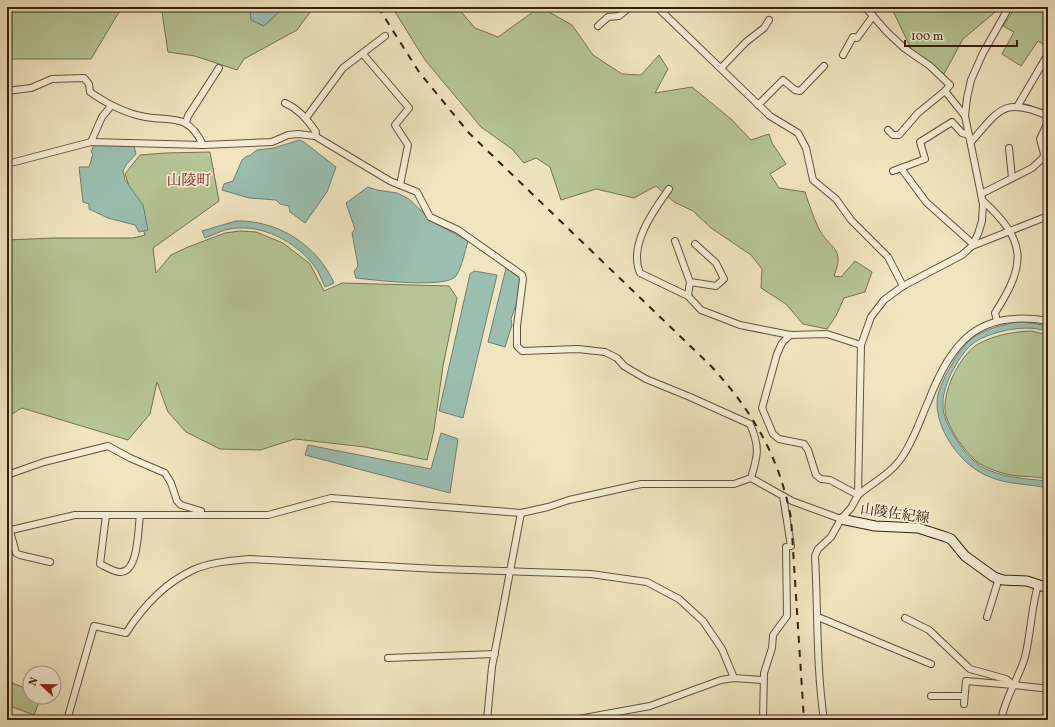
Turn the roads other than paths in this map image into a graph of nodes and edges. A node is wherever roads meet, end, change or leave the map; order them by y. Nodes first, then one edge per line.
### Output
1 (630, 7) edge
2 (657, 7) edge
3 (865, 7) edge
4 (1009, 7) edge
5 (873, 16) junction
6 (769, 20) dead end
7 (598, 26) dead end
8 (385, 36) dead end
9 (363, 54) junction
10 (1048, 54) edge
11 (843, 55) dead end
12 (824, 66) dead end
13 (219, 68) dead end
14 (721, 68) junction
15 (7, 91) edge
16 (945, 91) junction
17 (285, 103) dead end
18 (758, 105) junction
19 (111, 106) junction
20 (1017, 107) junction
21 (965, 116) junction
22 (1048, 116) edge
23 (306, 118) junction
24 (186, 122) junction
25 (1048, 122) edge
26 (888, 130) dead end
27 (315, 136) junction
28 (970, 138) junction
29 (91, 142) junction
30 (203, 145) junction
31 (1009, 148) dead end
32 (7, 164) edge
33 (902, 168) junction
34 (893, 171) dead end
35 (1012, 178) junction
36 (400, 185) junction
37 (668, 189) dead end
38 (982, 197) junction
39 (1048, 216) edge
40 (1009, 232) junction
41 (675, 241) dead end
42 (695, 244) dead end
43 (973, 245) junction
44 (690, 282) junction
45 (903, 286) junction
46 (688, 296) junction
47 (997, 321) junction
48 (1048, 321) edge
49 (790, 335) junction
50 (861, 345) junction
51 (7, 475) edge
52 (751, 478) junction
53 (858, 495) junction
54 (783, 496) junction
55 (520, 513) junction
56 (106, 515) junction
57 (140, 515) junction
58 (200, 515) junction
59 (841, 519) junction
60 (8, 531) edge
61 (50, 562) dead end
62 (510, 571) junction
63 (999, 578) junction
64 (1038, 585) junction
65 (1048, 588) edge
66 (987, 616) dead end
67 (818, 617) junction
68 (905, 618) dead end
69 (495, 654) junction
70 (388, 658) dead end
71 (931, 664) dead end
72 (734, 678) junction
73 (762, 680) junction
74 (1013, 684) junction
75 (1041, 688) dead end
76 (931, 696) dead end
77 (964, 696) junction
78 (964, 704) dead end
79 (1002, 717) edge
80 (67, 720) edge
81 (487, 720) edge
82 (573, 720) edge
83 (763, 720) edge
84 (824, 720) edge

1 - 7 street
2 - 14 street
3 - 5 street
4 - 21 street
5 - 11 street
5 - 16 street
6 - 14 street
8 - 9 street
9 - 23 street
9 - 36 street
10 - 20 street
12 - 18 street
13 - 24 street
14 - 18 street
15 - 19 street
16 - 21 street
16 - 26 street
17 - 23 street
18 - 45 street
19 - 24 street
19 - 29 street
20 - 22 street
20 - 28 street
21 - 28 street
23 - 27 street
24 - 30 street
25 - 35 street
27 - 30 street
27 - 36 street
28 - 33 street
28 - 38 street
29 - 30 street
29 - 32 street
31 - 35 street
33 - 34 street
33 - 43 street
35 - 38 street
36 - 52 street
37 - 46 street
38 - 40 street
38 - 43 street
39 - 40 street
40 - 43 street
40 - 47 street
41 - 44 street
42 - 44 street
43 - 45 street
44 - 46 street
45 - 50 street
46 - 49 street
47 - 48 street
47 - 53 street
49 - 50 street
49 - 53 street
50 - 53 street
51 - 58 street
52 - 54 street
52 - 55 street
53 - 59 street
54 - 59 street
54 - 73 street
55 - 58 street
55 - 62 street
56 - 57 street
56 - 57 street
56 - 60 street
57 - 58 street
59 - 63 main road, 山陵佐紀線
59 - 67 street
60 - 61 street
62 - 69 street
62 - 72 street
62 - 80 street
63 - 64 main road, 山陵佐紀線
63 - 66 street
64 - 65 main road, 山陵佐紀線
64 - 74 street
67 - 71 street
67 - 84 street
68 - 74 street
69 - 70 street
69 - 81 street
72 - 73 street
72 - 82 street
73 - 83 street
74 - 75 street
74 - 77 street
74 - 79 street
76 - 77 street
77 - 78 street

